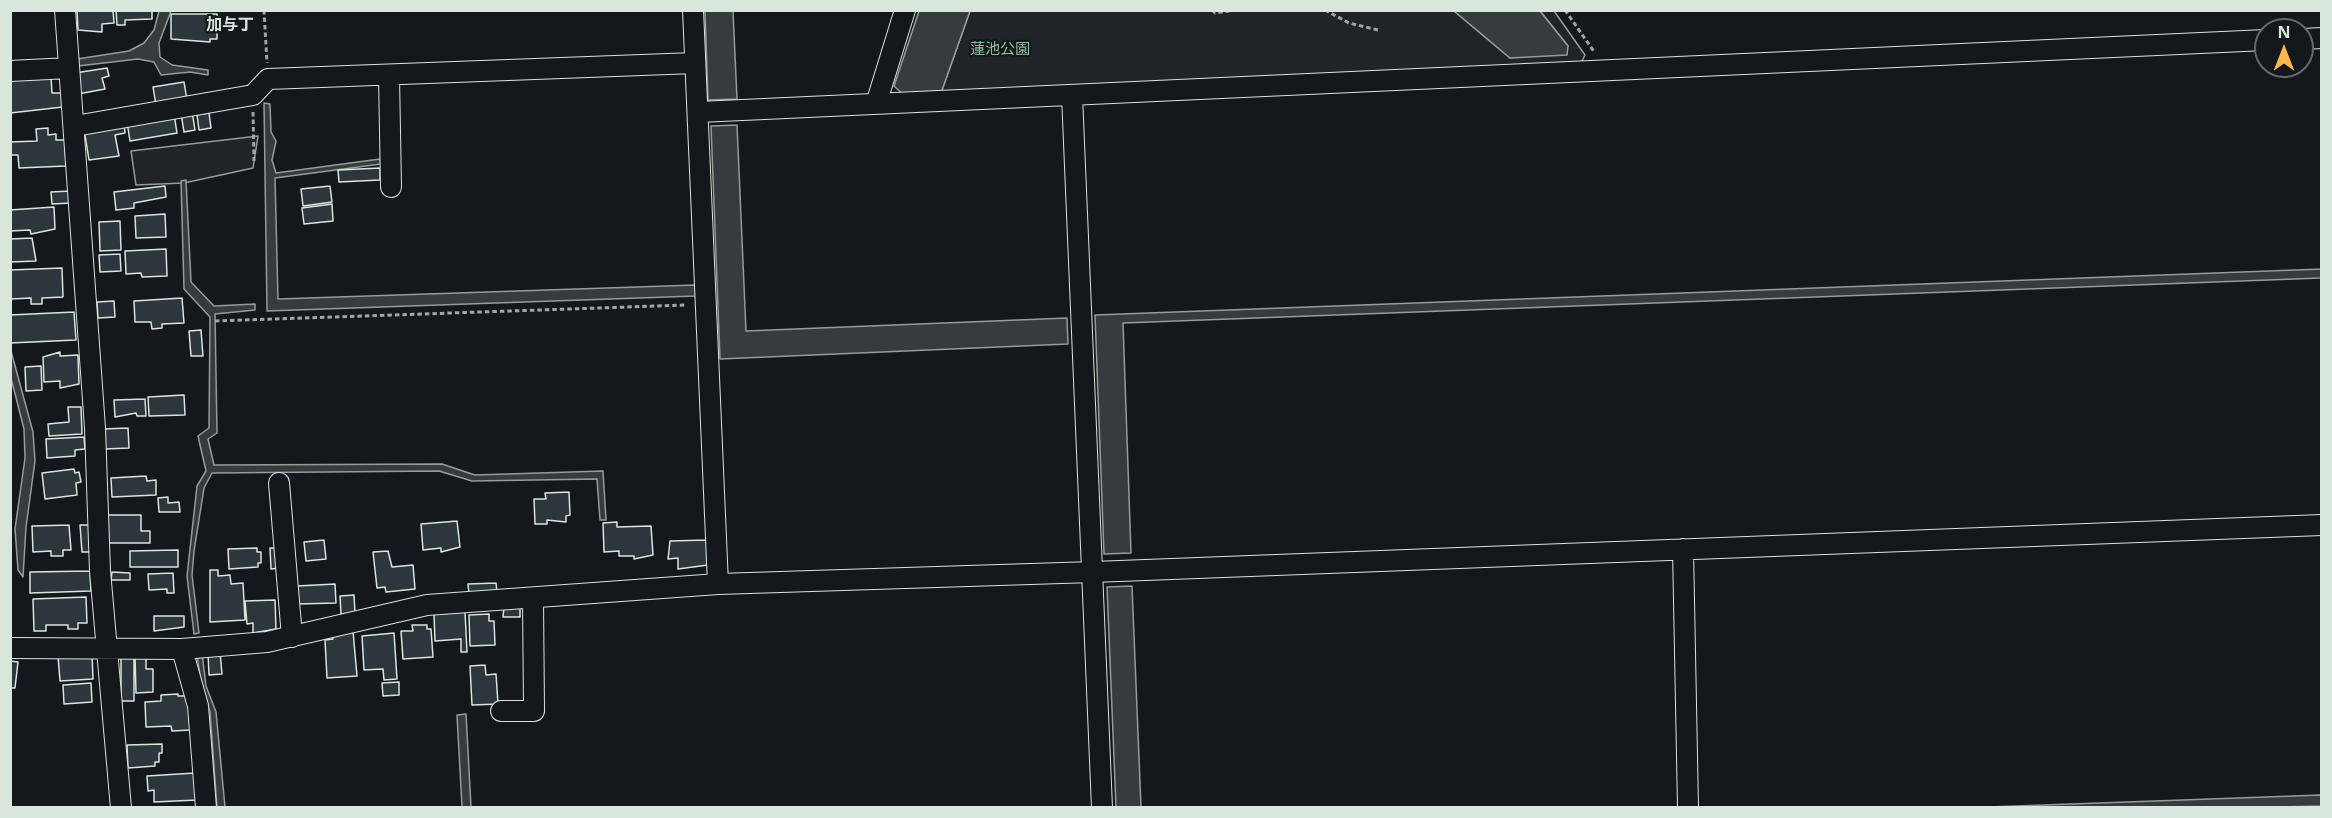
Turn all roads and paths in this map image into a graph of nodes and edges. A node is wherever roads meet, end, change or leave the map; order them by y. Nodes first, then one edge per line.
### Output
1 (65, 10) edge
2 (264, 10) edge
3 (693, 10) edge
4 (905, 10) edge
5 (1212, 10) edge
6 (1235, 10) edge
7 (1325, 10) edge
8 (1564, 10) edge
9 (1378, 30) dead end
10 (2254, 41) edge
11 (69, 62) junction
12 (695, 63) junction
13 (1607, 70) junction
14 (10, 71) edge
15 (389, 76) junction
16 (268, 79) junction
17 (253, 95) junction
18 (1072, 95) junction
19 (876, 104) junction
20 (699, 112) junction
21 (75, 126) junction
22 (254, 161) dead end
23 (391, 187) dead end
24 (707, 304) junction
25 (215, 321) dead end
26 (279, 483) dead end
27 (2322, 525) edge
28 (1683, 549) junction
29 (1093, 573) junction
30 (718, 584) junction
31 (533, 598) junction
32 (292, 637) junction
33 (10, 648) edge
34 (105, 648) junction
35 (182, 649) junction
36 (501, 711) dead end
37 (120, 807) edge
38 (206, 807) edge
39 (1102, 807) edge
40 (1688, 807) edge

1 - 11 street
2 - 16 path
3 - 12 street
4 - 19 street
5 - 6 path
7 - 9 path
8 - 13 path
10 - 13 street
11 - 14 street
11 - 21 street
12 - 15 street
12 - 20 street
13 - 18 street
15 - 16 street
15 - 23 street
16 - 17 street
17 - 21 street
17 - 22 path
18 - 19 street
18 - 29 street
19 - 20 street
20 - 24 street
21 - 34 street
24 - 25 path
24 - 30 street
26 - 32 street
27 - 28 street
28 - 29 street
28 - 40 street
29 - 30 street
29 - 39 street
30 - 31 street
31 - 32 street
31 - 36 street
32 - 35 street
33 - 34 street
34 - 35 street
34 - 37 street
35 - 38 street

